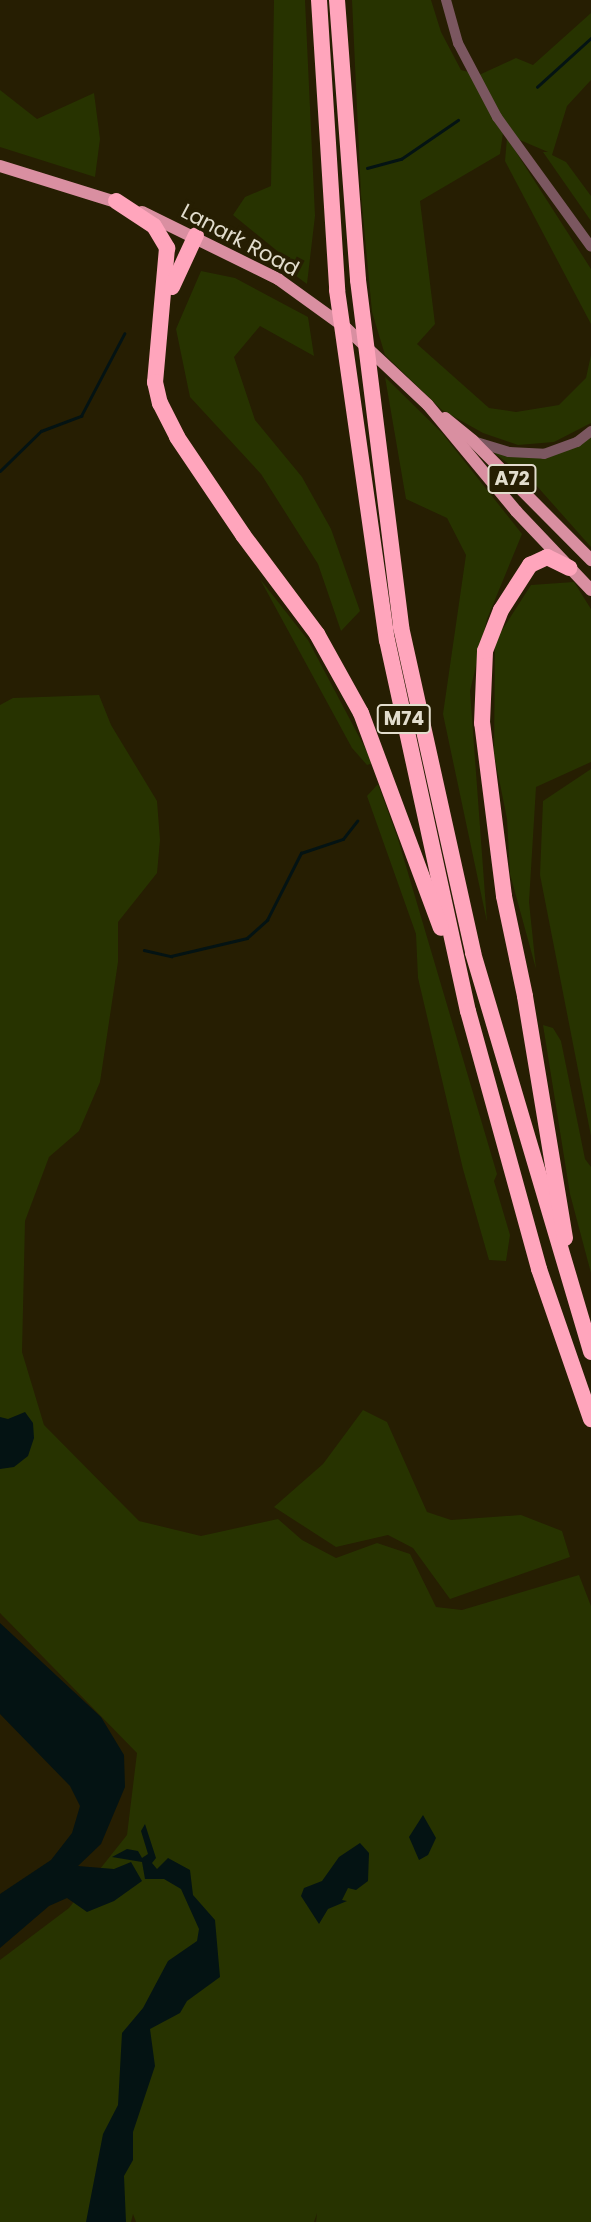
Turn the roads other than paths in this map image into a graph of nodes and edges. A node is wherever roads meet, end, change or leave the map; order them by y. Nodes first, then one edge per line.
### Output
1 (319, 0) edge
2 (337, 0) edge
3 (446, 0) edge
4 (0, 166) edge
5 (117, 201) junction
6 (196, 235) junction
7 (591, 250) edge
8 (164, 309) junction
9 (428, 405) junction
10 (591, 431) edge
11 (473, 440) junction
12 (487, 454) junction
13 (545, 542) junction
14 (591, 560) edge
15 (530, 565) junction
16 (581, 575) edge
17 (591, 590) edge
18 (464, 993) junction
19 (576, 1308) junction
20 (591, 1352) edge
21 (591, 1419) edge

1 - 18 highway, M74
2 - 19 highway, M74
3 - 7 street
4 - 5 main road, Lanark Road / A72
5 - 6 main road, Lanark Road / A72
5 - 8 highway, M74
6 - 8 highway, M74
6 - 9 main road, Lanark Road / A72
8 - 18 highway, M74
9 - 11 main road, Lanark Road / A72
9 - 13 main road, Lanark Road / A72
10 - 11 street
11 - 12 main road, Lanark Road / A72
12 - 13 main road, A72
12 - 14 main road, Lanark Road / A72
13 - 15 highway, M74
13 - 16 main road, Lanark Road / A72
15 - 16 highway
15 - 19 highway, M74
16 - 17 main road, Lanark Road / A72
18 - 21 highway, M74
19 - 20 highway, M74

